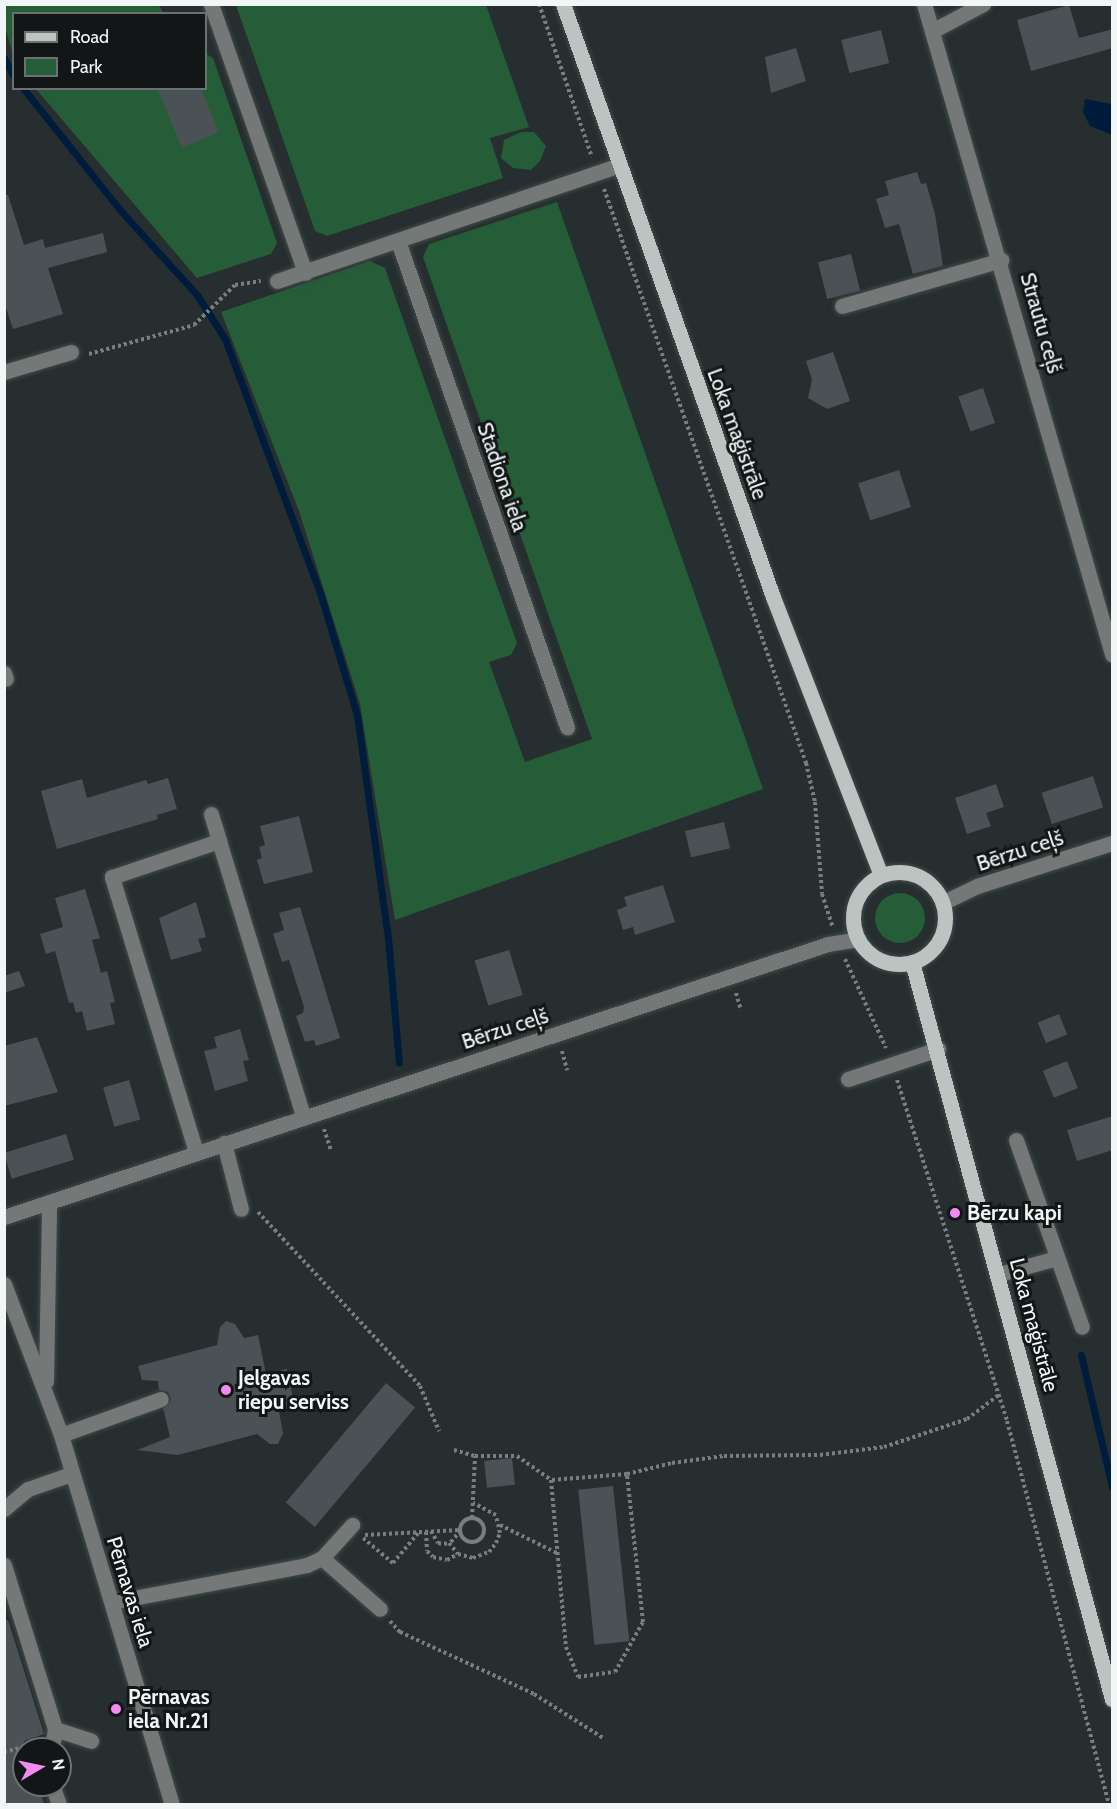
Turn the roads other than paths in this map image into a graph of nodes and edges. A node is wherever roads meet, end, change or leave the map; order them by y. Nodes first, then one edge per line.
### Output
1 (211, 4) edge
2 (563, 4) edge
3 (924, 4) edge
4 (983, 4) edge
5 (932, 31) junction
6 (620, 165) junction
7 (398, 242) junction
8 (1001, 260) junction
9 (305, 273) junction
10 (277, 281) road end
11 (842, 306) dead end
12 (71, 352) road end
13 (4, 372) edge
14 (1113, 654) edge
15 (567, 727) dead end
16 (211, 814) dead end
17 (219, 841) junction
18 (1113, 843) edge
19 (880, 875) junction
20 (942, 903) junction
21 (858, 939) junction
22 (912, 962) junction
23 (938, 1049) junction
24 (848, 1079) dead end
25 (303, 1116) junction
26 (1016, 1140) dead end
27 (224, 1143) junction
28 (195, 1152) junction
29 (50, 1202) junction
30 (241, 1209) dead end
31 (4, 1217) edge
32 (1057, 1258) junction
33 (999, 1274) junction
34 (4, 1284) edge
35 (1082, 1327) dead end
36 (46, 1392) junction
37 (161, 1399) dead end
38 (61, 1435) junction
39 (71, 1474) junction
40 (4, 1509) edge
41 (354, 1529) road end
42 (322, 1558) junction
43 (4, 1565) edge
44 (112, 1602) junction
45 (380, 1609) road end
46 (1113, 1699) edge
47 (53, 1737) edge
48 (72, 1740) edge
49 (91, 1741) dead end
50 (172, 1804) edge

1 - 9 street
2 - 6 main road, Loka maģistrāle
3 - 5 street, Strautu ceļš
4 - 5 street
5 - 8 street, Strautu ceļš
6 - 7 street
6 - 19 main road, Loka maģistrāle
7 - 9 street
7 - 15 street, Stadiona iela
8 - 11 street
8 - 14 street, Strautu ceļš
9 - 10 street
12 - 13 street
16 - 17 street
17 - 25 street
17 - 28 street
18 - 20 street, Bērzu ceļš
19 - 20 main road
19 - 21 main road
20 - 22 main road
21 - 22 main road
21 - 25 street, Bērzu ceļš
22 - 23 main road, Loka maģistrāle
23 - 24 street
23 - 33 main road, Loka maģistrāle
25 - 27 street, Bērzu ceļš
26 - 32 street
27 - 28 street, Bērzu ceļš
27 - 30 street
28 - 29 street, Bērzu ceļš
29 - 31 street, Bērzu ceļš
29 - 36 street
32 - 33 street
32 - 35 street
33 - 46 main road, Loka maģistrāle
34 - 36 street, Pērnavas iela
36 - 38 street, Pērnavas iela
37 - 38 street
38 - 39 street, Pērnavas iela
39 - 40 street
39 - 44 street, Pērnavas iela
41 - 42 street
42 - 44 street
42 - 45 street
43 - 47 street
44 - 50 street, Pērnavas iela
48 - 49 street

